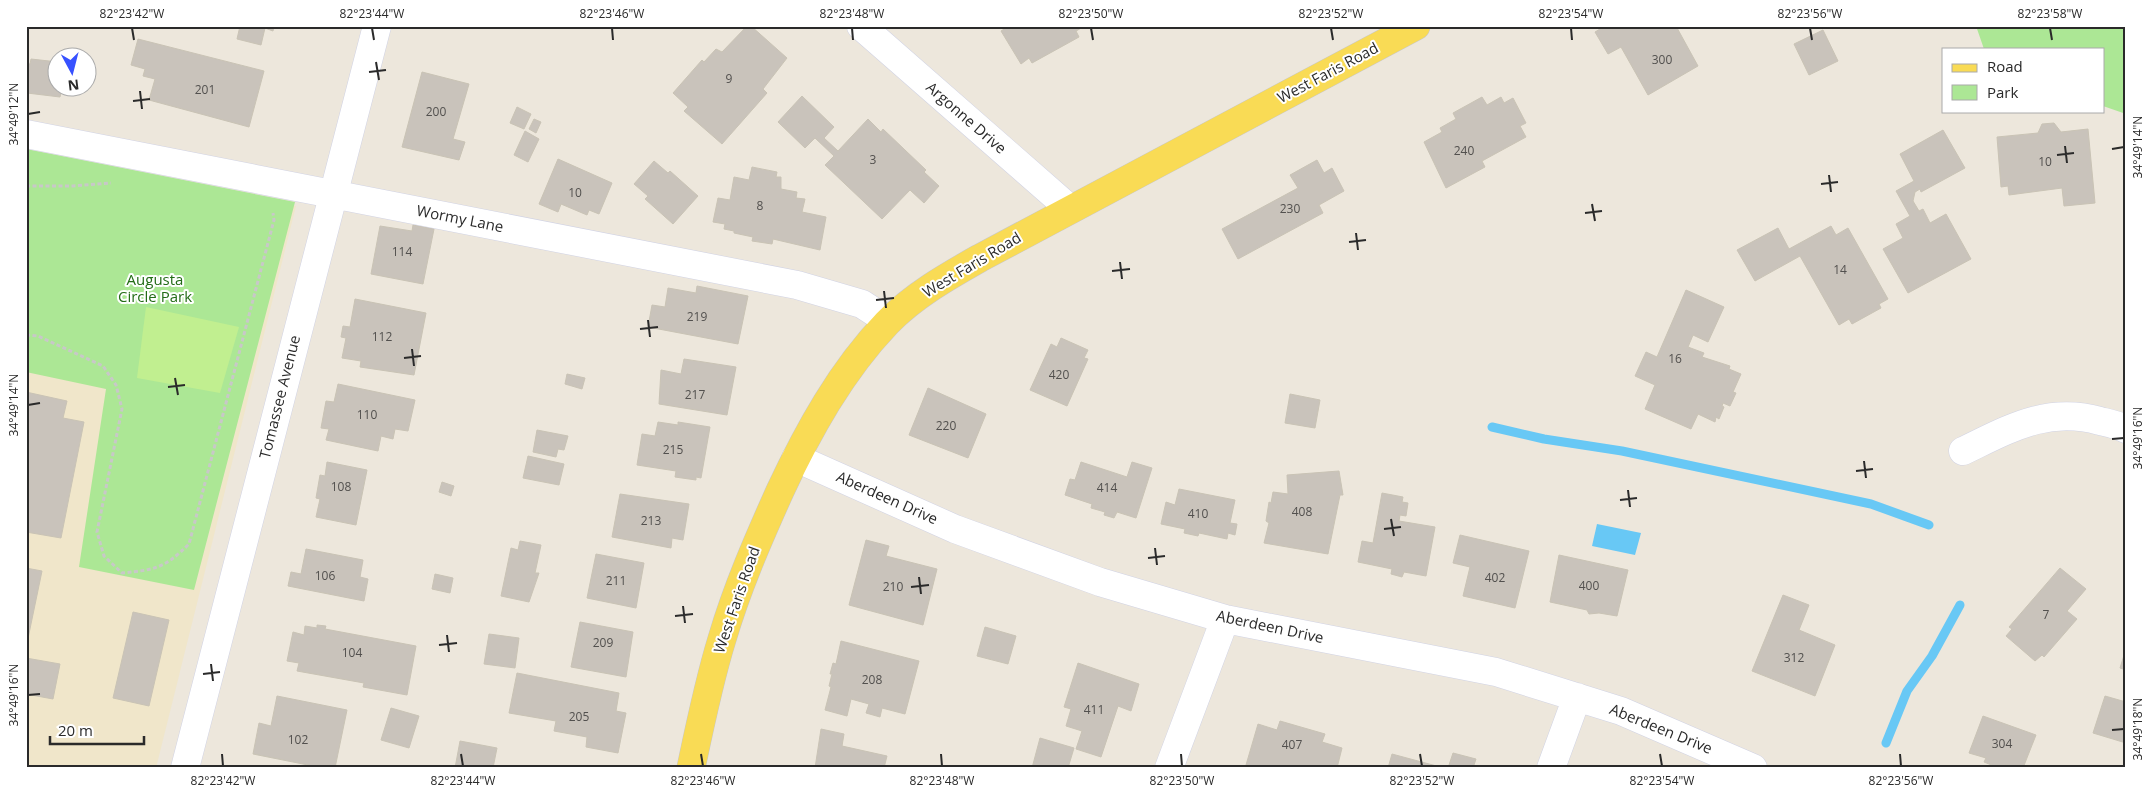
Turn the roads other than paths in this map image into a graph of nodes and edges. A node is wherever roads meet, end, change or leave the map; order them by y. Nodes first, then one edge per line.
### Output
1 (377, 26) edge
2 (862, 26) edge
3 (1416, 26) edge
4 (26, 134) edge
5 (332, 194) junction
6 (1070, 209) junction
7 (888, 321) junction
8 (2126, 429) edge
9 (1963, 451) dead end
10 (796, 458) junction
11 (1225, 619) junction
12 (1577, 697) junction
13 (185, 768) edge
14 (691, 768) edge
15 (1169, 768) edge
16 (1551, 768) edge
17 (1753, 768) edge

1 - 5 street, Tomassee Avenue
2 - 6 street, Argonne Drive
3 - 6 main road, West Faris Road
4 - 5 street, Wormy Lane
5 - 7 street, Wormy Lane
5 - 13 street, Tomassee Avenue
6 - 7 main road, West Faris Road
7 - 10 main road, West Faris Road
8 - 9 street
10 - 11 street, Aberdeen Drive
10 - 14 main road, West Faris Road
11 - 12 street, Aberdeen Drive
11 - 15 street
12 - 16 street
12 - 17 street, Aberdeen Drive

